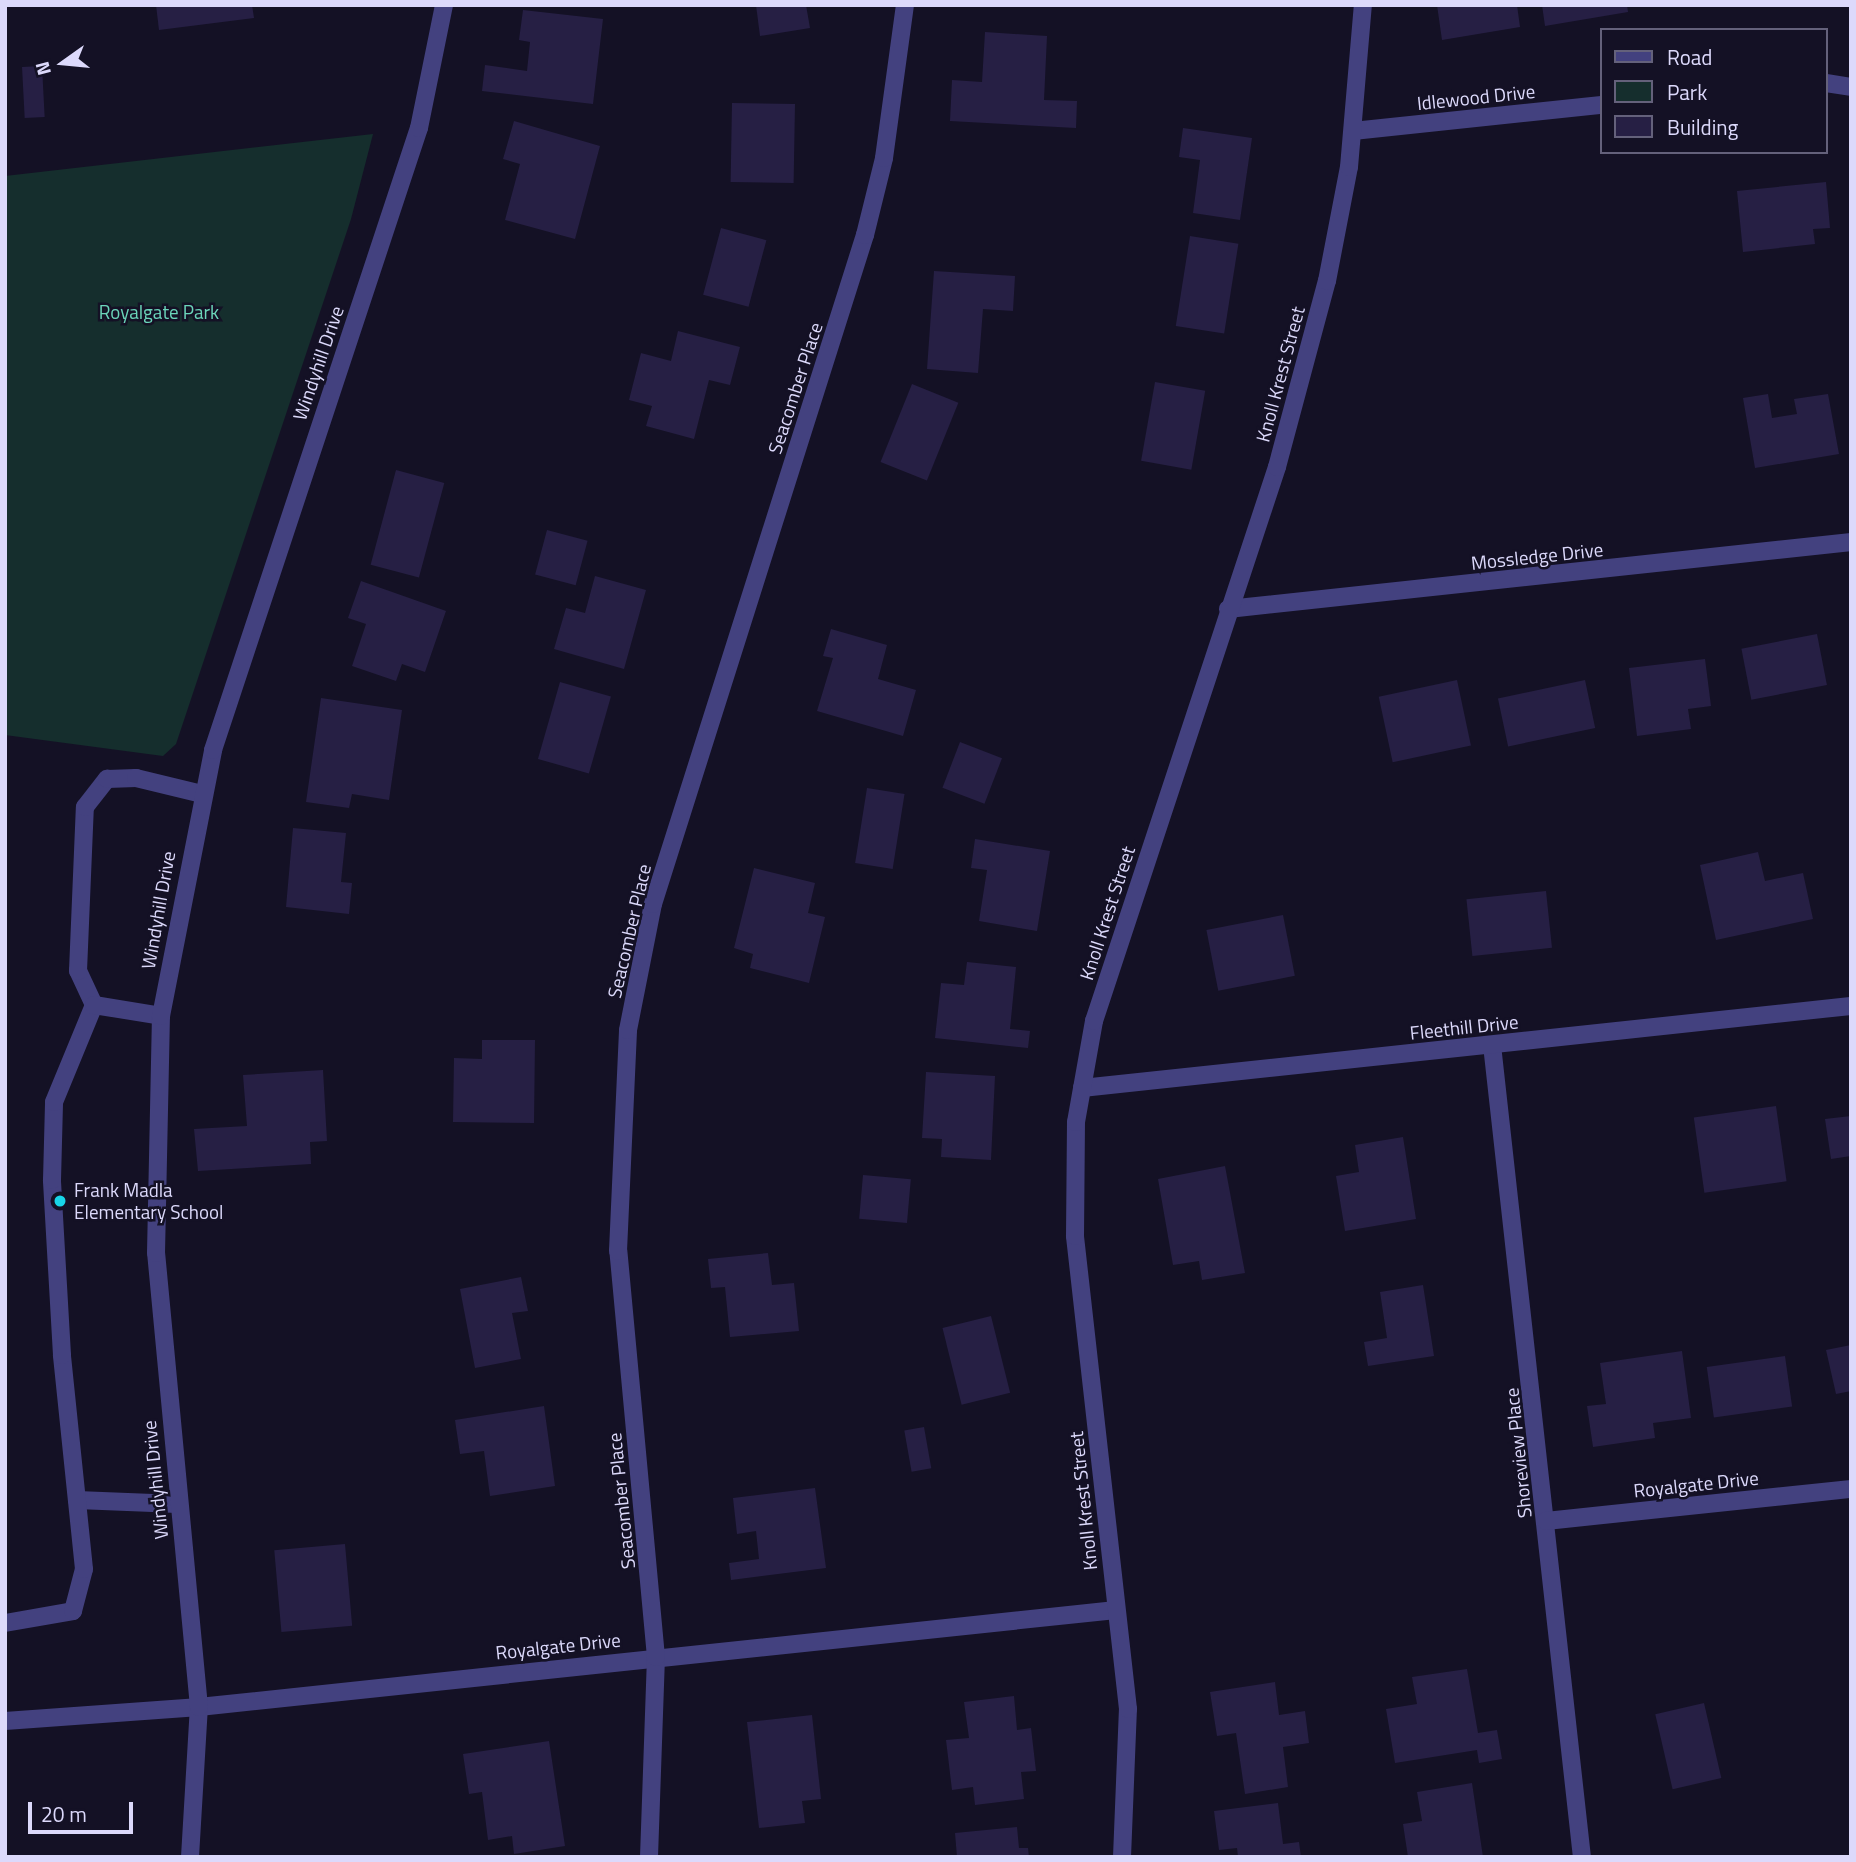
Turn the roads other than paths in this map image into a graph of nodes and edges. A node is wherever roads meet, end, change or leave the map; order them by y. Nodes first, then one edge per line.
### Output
1 (444, 5) edge
2 (905, 5) edge
3 (1363, 5) edge
4 (1828, 83) edge
5 (1851, 88) edge
6 (1601, 105) edge
7 (1353, 131) junction
8 (1851, 542) edge
9 (1228, 609) junction
10 (202, 794) junction
11 (94, 1004) junction
12 (1851, 1006) edge
13 (161, 1016) junction
14 (1492, 1045) junction
15 (1082, 1088) junction
16 (1851, 1489) edge
17 (77, 1500) junction
18 (178, 1504) junction
19 (1546, 1521) junction
20 (1116, 1611) junction
21 (5, 1623) edge
22 (656, 1657) junction
23 (199, 1707) junction
24 (5, 1721) edge
25 (190, 1857) edge
26 (649, 1857) edge
27 (1122, 1857) edge
28 (1582, 1857) edge

1 - 10 street, Windyhill Drive
2 - 22 street, Seacomber Place
3 - 7 street, Knoll Krest Street
4 - 5 street
6 - 7 street, Idlewood Drive
7 - 9 street, Knoll Krest Street
8 - 9 street, Mossledge Drive
9 - 15 street, Knoll Krest Street
10 - 11 street
10 - 13 street, Windyhill Drive
11 - 13 street
11 - 17 street
12 - 14 street, Fleethill Drive
13 - 18 street, Windyhill Drive
14 - 15 street, Fleethill Drive
14 - 19 street, Shoreview Place
15 - 20 street, Knoll Krest Street
16 - 19 street, Royalgate Drive
17 - 18 street
17 - 21 street
18 - 23 street, Windyhill Drive
19 - 28 street, Shoreview Place
20 - 22 street, Royalgate Drive
20 - 27 street, Knoll Krest Street
22 - 23 street, Royalgate Drive
22 - 26 street, Seacomber Place
23 - 24 street, Royalgate Drive
23 - 25 street, Windyhill Drive

